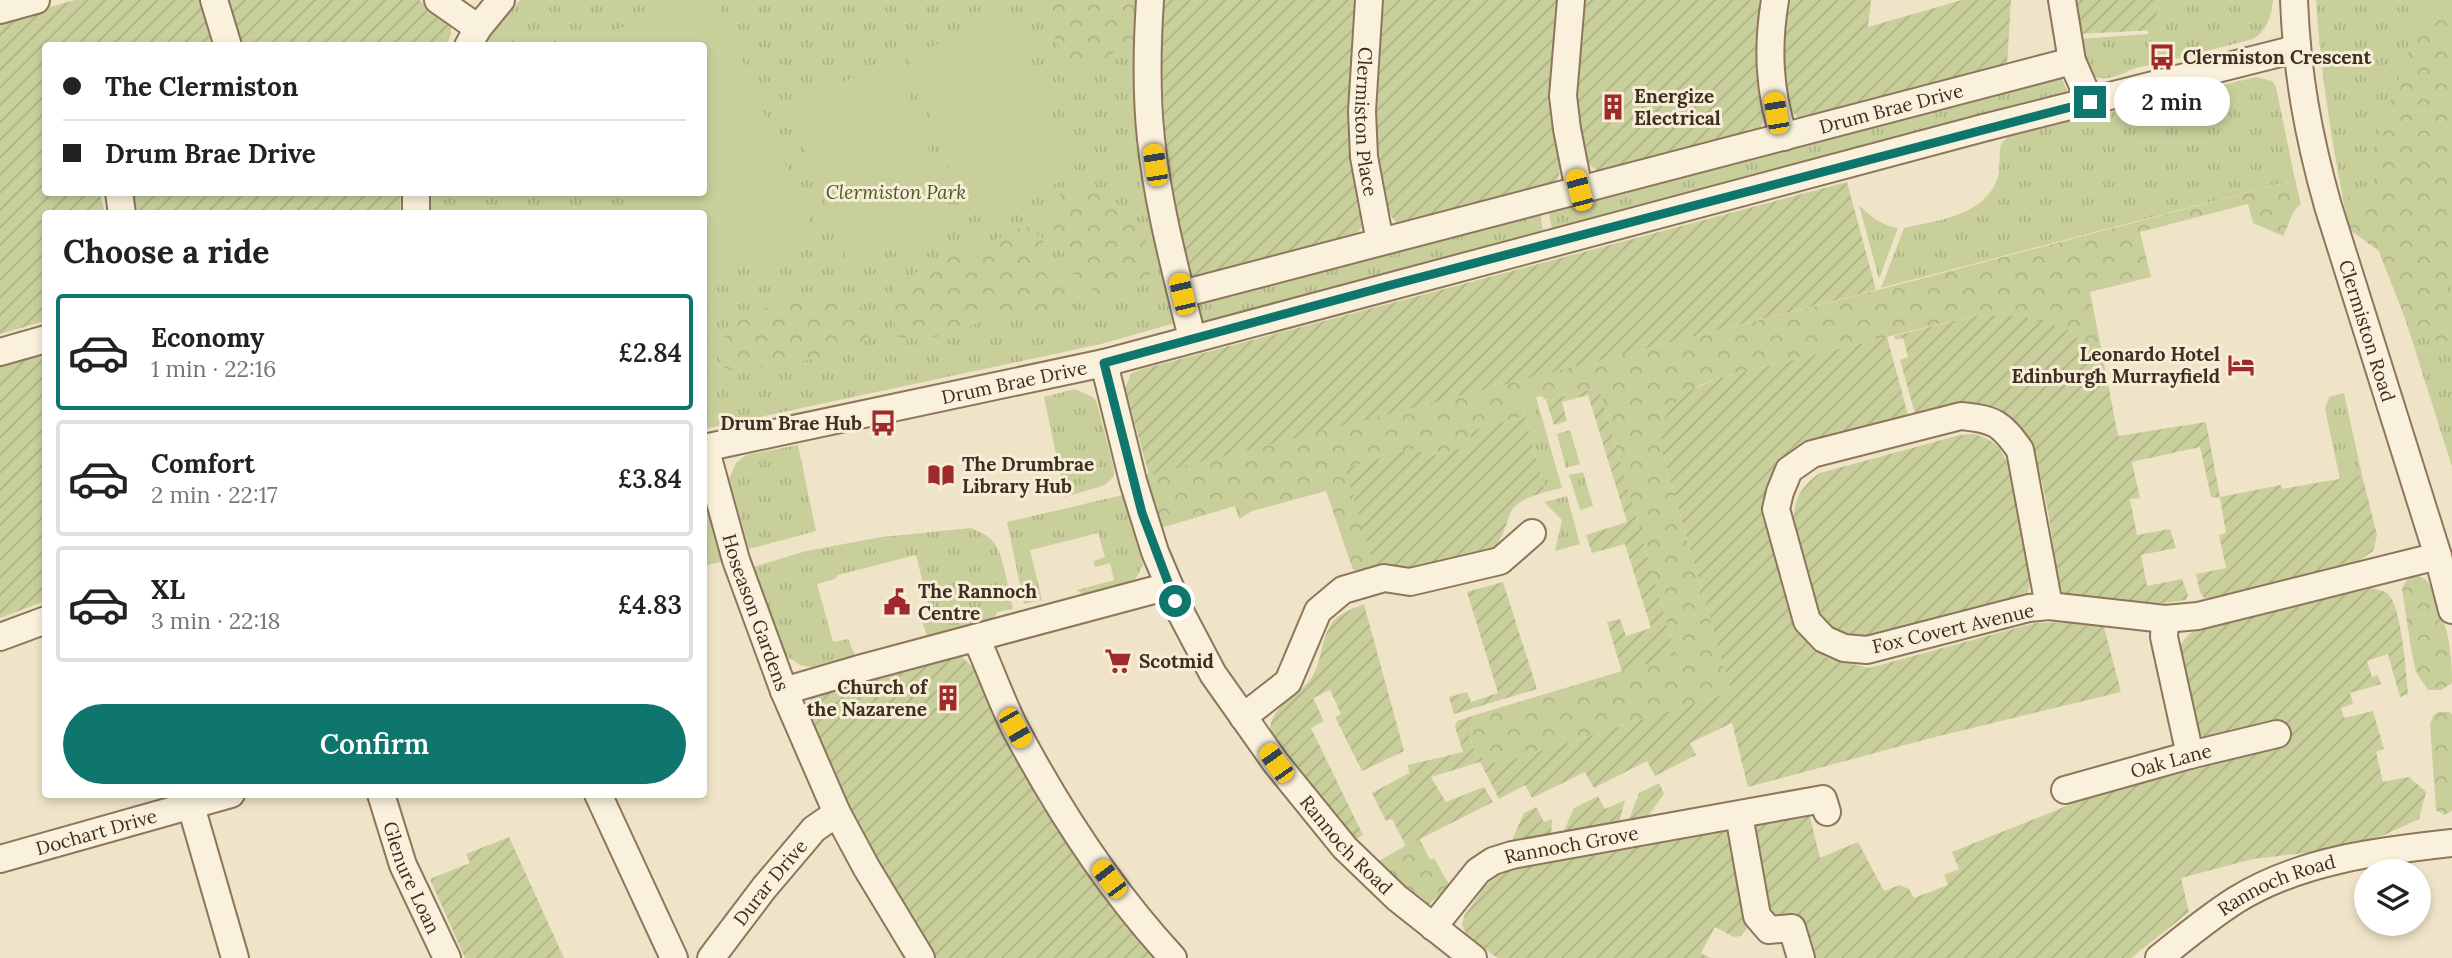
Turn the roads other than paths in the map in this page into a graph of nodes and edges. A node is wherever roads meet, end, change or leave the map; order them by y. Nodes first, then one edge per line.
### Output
1 (36, 0) edge
2 (215, 0) edge
3 (438, 0) edge
4 (501, 0) edge
5 (1150, 0) edge
6 (1369, 0) edge
7 (1571, 0) edge
8 (1775, 0) edge
9 (2062, 0) edge
10 (2294, 0) edge
11 (0, 10) edge
12 (473, 37) edge
13 (227, 42) edge
14 (2296, 49) junction
15 (2072, 61) junction
16 (2090, 102) junction
17 (1784, 138) junction
18 (1579, 190) junction
19 (1380, 242) junction
20 (1182, 294) junction
21 (1192, 338) junction
22 (42, 340) edge
23 (0, 352) edge
24 (1104, 363) junction
25 (707, 446) edge
26 (707, 458) edge
27 (1532, 533) dead end
28 (2438, 556) junction
29 (1169, 586) junction
30 (2049, 606) junction
31 (2452, 610) edge
32 (2165, 619) junction
33 (42, 621) edge
34 (0, 637) edge
35 (976, 638) junction
36 (784, 691) junction
37 (1243, 717) junction
38 (2277, 734) dead end
39 (2190, 755) junction
40 (2065, 790) dead end
41 (218, 798) edge
42 (383, 798) edge
43 (600, 798) edge
44 (191, 806) junction
45 (838, 813) junction
46 (1827, 813) dead end
47 (1739, 815) junction
48 (2452, 843) edge
49 (0, 859) edge
50 (1433, 927) junction
51 (235, 958) edge
52 (447, 958) edge
53 (674, 958) edge
54 (711, 958) edge
55 (921, 958) edge
56 (1173, 958) edge
57 (1473, 958) edge
58 (1801, 958) edge
59 (2159, 958) edge

1 - 11 street
2 - 13 street
3 - 12 street
4 - 12 street
5 - 20 street
6 - 19 street, Clermiston Place
7 - 18 street
8 - 17 street
9 - 15 street
10 - 14 street, Clermiston Road
14 - 16 street, Drum Brae Drive
14 - 28 street, Clermiston Road
15 - 16 street
15 - 17 street, Drum Brae Drive
16 - 21 street, Drum Brae Drive
17 - 18 street, Drum Brae Drive
18 - 19 street, Drum Brae Drive
19 - 20 street, Drum Brae Drive
20 - 21 street
21 - 24 street, Drum Brae Drive
22 - 23 street
24 - 25 street, Drum Brae Drive
24 - 29 street, Rannoch Road
26 - 36 street, Hoseason Gardens
27 - 37 street
28 - 31 street, Clermiston Road
28 - 32 street, Fox Covert Avenue
29 - 35 street
29 - 37 street, Rannoch Road
30 - 30 street, Fox Covert Avenue
30 - 32 street, Fox Covert Avenue
32 - 39 street
33 - 34 street
35 - 36 street
35 - 56 street
36 - 45 street, Hoseason Gardens
37 - 50 street, Rannoch Road
38 - 39 street, Oak Lane
39 - 40 street, Oak Lane
41 - 44 street, Dochart Drive
42 - 52 street, Glenure Loan
43 - 53 street
44 - 49 street, Dochart Drive
44 - 51 street
45 - 54 street, Durar Drive
45 - 55 street, Hoseason Gardens
46 - 47 street, Rannoch Grove
47 - 50 street, Rannoch Grove
47 - 58 street
48 - 59 street, Rannoch Road
50 - 57 street, Rannoch Road

